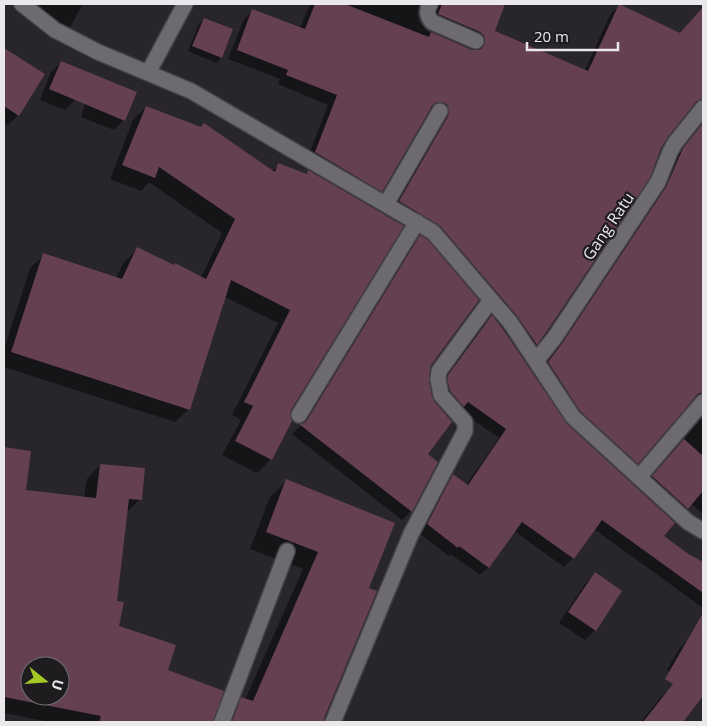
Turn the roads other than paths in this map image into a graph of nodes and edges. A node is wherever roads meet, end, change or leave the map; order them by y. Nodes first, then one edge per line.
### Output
1 (22, 4) edge
2 (185, 4) edge
3 (430, 4) edge
4 (476, 41) dead end
5 (148, 73) junction
6 (703, 108) edge
7 (440, 111) dead end
8 (386, 204) junction
9 (417, 222) junction
10 (491, 300) junction
11 (536, 361) junction
12 (703, 402) edge
13 (299, 415) dead end
14 (639, 477) junction
15 (703, 531) edge
16 (287, 551) dead end
17 (222, 722) edge
18 (333, 722) edge

1 - 5 street
2 - 5 street
3 - 4 street
5 - 8 street
6 - 11 street, Gang Ratu
7 - 8 street
8 - 9 street
9 - 10 street
9 - 13 street
10 - 11 street
10 - 18 street
11 - 14 street
12 - 14 street
14 - 15 street
16 - 17 street

